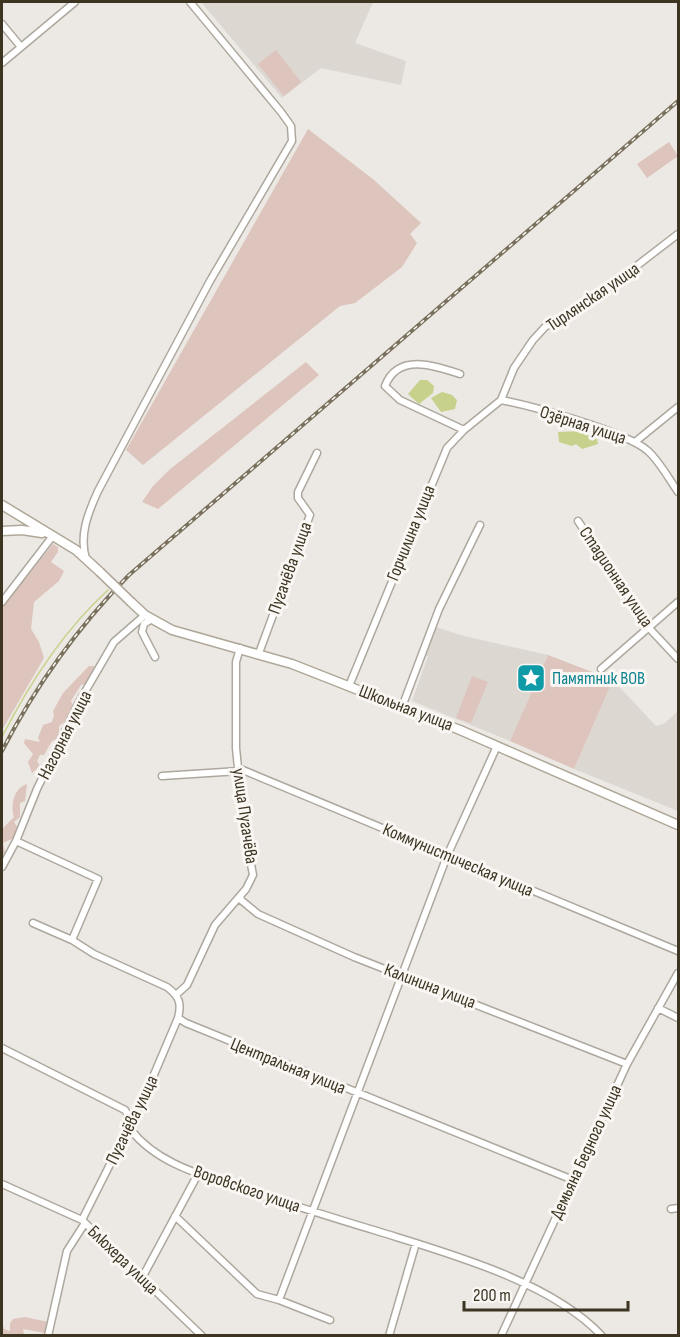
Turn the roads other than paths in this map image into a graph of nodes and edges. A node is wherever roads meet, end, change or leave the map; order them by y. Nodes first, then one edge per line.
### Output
1 (75, 2) edge
2 (190, 2) edge
3 (2, 24) edge
4 (21, 47) junction
5 (2, 63) edge
6 (678, 234) edge
7 (460, 374) dead end
8 (501, 400) junction
9 (678, 407) edge
10 (464, 430) junction
11 (635, 442) junction
12 (317, 453) dead end
13 (678, 492) edge
14 (2, 505) edge
15 (578, 521) dead end
16 (480, 525) dead end
17 (2, 531) edge
18 (49, 536) junction
19 (86, 559) junction
20 (2, 602) edge
21 (678, 602) edge
22 (148, 617) junction
23 (649, 628) junction
24 (240, 648) junction
25 (259, 653) junction
26 (155, 657) dead end
27 (678, 659) edge
28 (601, 669) dead end
29 (348, 686) junction
30 (402, 707) junction
31 (497, 746) junction
32 (239, 769) junction
33 (162, 776) dead end
34 (678, 825) edge
35 (16, 842) junction
36 (447, 856) junction
37 (2, 867) edge
38 (240, 896) junction
39 (33, 924) dead end
40 (72, 940) junction
41 (678, 951) edge
42 (678, 973) edge
43 (400, 975) junction
44 (177, 994) junction
45 (658, 1008) junction
46 (178, 1018) junction
47 (678, 1018) edge
48 (2, 1047) edge
49 (627, 1064) junction
50 (356, 1094) junction
51 (131, 1120) junction
52 (198, 1174) junction
53 (573, 1180) junction
54 (2, 1184) edge
55 (678, 1208) edge
56 (671, 1209) dead end
57 (313, 1212) junction
58 (175, 1216) junction
59 (83, 1222) junction
60 (416, 1243) junction
61 (142, 1278) junction
62 (524, 1285) junction
63 (279, 1299) junction
64 (330, 1320) dead end
65 (48, 1335) edge
66 (202, 1335) edge
67 (389, 1335) edge
68 (501, 1335) edge
69 (602, 1335) edge

1 - 4 street
2 - 19 street
3 - 4 street
4 - 5 street
6 - 8 street, Тирлянская улица
7 - 10 street
8 - 10 street, Горчилина улица
8 - 11 street, Озёрная улица
9 - 11 street
10 - 29 street, Горчилина улица
11 - 13 street, Озёрная улица
12 - 25 street, Пугачёва улица
14 - 18 street, Школьная улица
15 - 23 street, Стадионная улица
16 - 30 street
17 - 18 street
18 - 19 street, Школьная улица
18 - 20 street
19 - 22 street, Школьная улица, bridge
21 - 23 street
22 - 24 street, Школьная улица
22 - 26 street
22 - 35 street, Нагорная улица
23 - 27 street, Стадионная улица
23 - 28 street
24 - 25 street, Школьная улица
24 - 32 street, улица Пугачёва
25 - 29 street, Школьная улица
29 - 30 street, Школьная улица
30 - 31 street, Школьная улица
31 - 34 street, Школьная улица
31 - 36 street
32 - 33 street
32 - 36 street, Коммунистическая улица
32 - 38 street, улица Пугачёва
35 - 37 street, Нагорная улица
35 - 40 street
36 - 41 street, Коммунистическая улица
36 - 43 street
38 - 43 street, Калинина улица
38 - 44 street, улица Пугачёва
39 - 40 street
40 - 44 street
42 - 45 street, Демьяна Бедного улица
43 - 49 street, Калинина улица
43 - 50 street
44 - 46 street
45 - 47 street
45 - 49 street, Демьяна Бедного улица
46 - 50 street, Центральная улица
46 - 51 street, Пугачёва улица
48 - 51 street, Воровского улица
49 - 53 street, Демьяна Бедного улица
50 - 53 street, Центральная улица
50 - 57 street
51 - 52 street, Воровского улица
51 - 59 street, Пугачёва улица
52 - 57 street, Воровского улица
52 - 58 street
53 - 62 street, Демьяна Бедного улица
54 - 59 street, Блюхера улица
55 - 56 street
57 - 60 street, Воровского улица
57 - 63 street
58 - 61 street
58 - 63 street
59 - 61 street, Блюхера улица
59 - 65 street, Пугачёва улица
60 - 62 street, Воровского улица
60 - 67 street
61 - 66 street, Блюхера улица
62 - 68 street, Демьяна Бедного улица
62 - 69 street, Воровского улица
63 - 64 street

